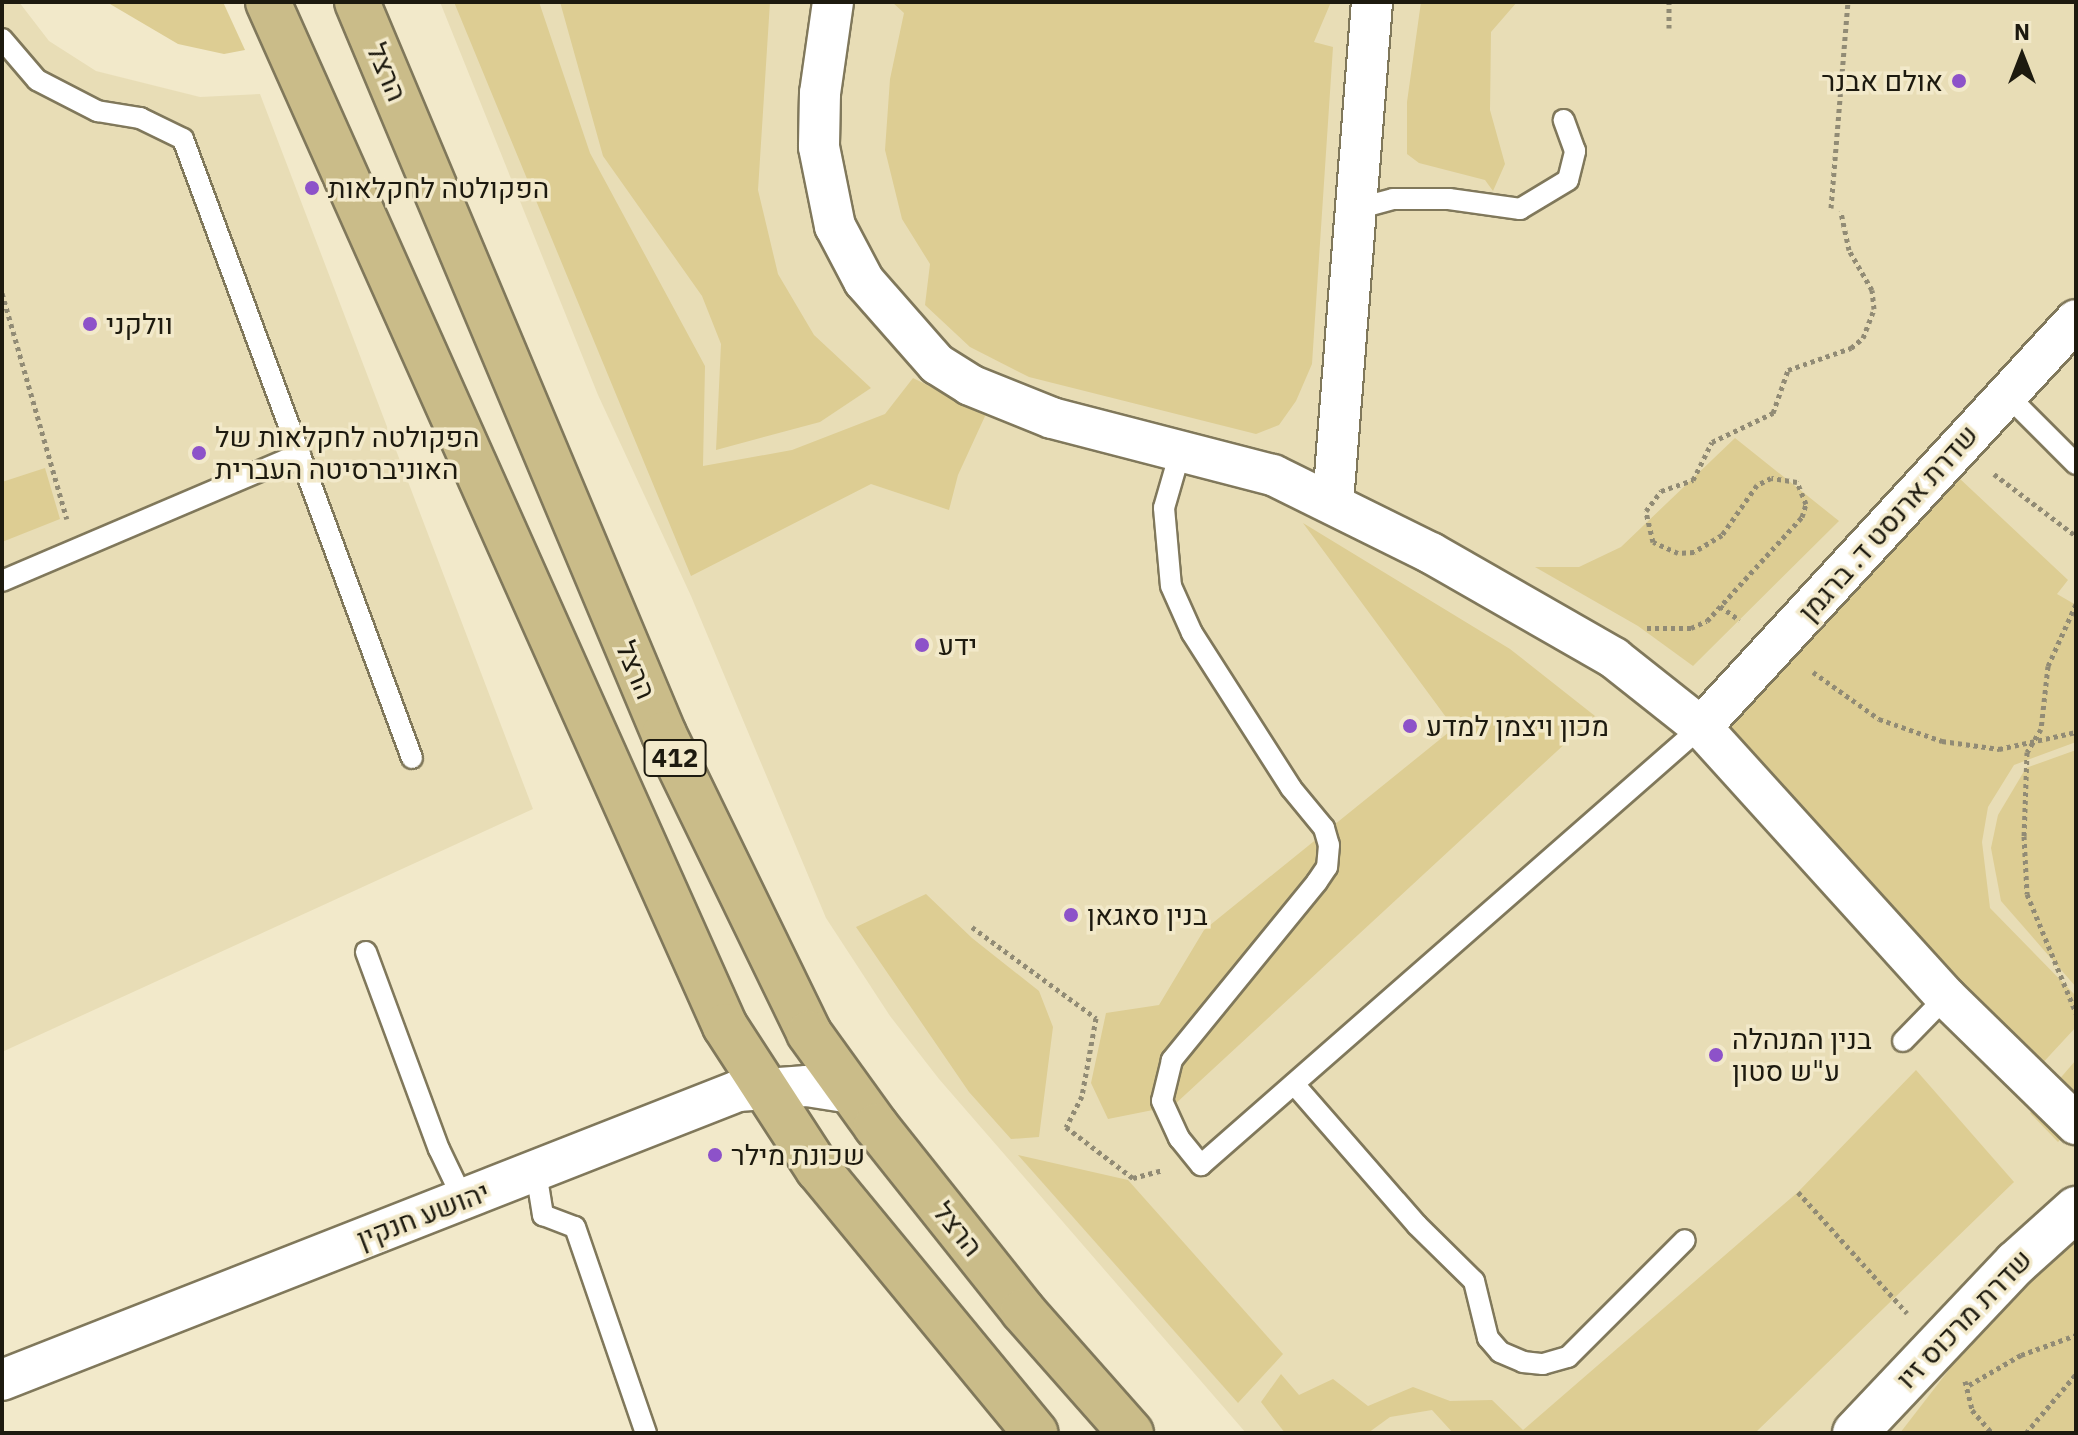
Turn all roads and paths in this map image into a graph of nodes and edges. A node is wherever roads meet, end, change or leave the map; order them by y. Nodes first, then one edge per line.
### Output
1 (268, 2) edge
2 (357, 2) edge
3 (833, 2) edge
4 (1372, 2) edge
5 (1669, 2) edge
6 (1848, 2) edge
7 (1669, 28) dead end
8 (2, 39) edge
9 (1564, 120) dead end
10 (1831, 208) dead end
11 (1356, 209) junction
12 (1841, 211) dead end
13 (2, 293) edge
14 (2076, 320) edge
15 (2006, 394) junction
16 (1958, 446) junction
17 (1181, 449) junction
18 (300, 454) junction
19 (2076, 464) edge
20 (1333, 502) junction
21 (2076, 536) edge
22 (76, 550) junction
23 (2, 581) edge
24 (2076, 604) edge
25 (1720, 606) junction
26 (1775, 646) junction
27 (1616, 660) junction
28 (1701, 727) junction
29 (2076, 732) edge
30 (2033, 743) junction
31 (412, 758) dead end
32 (972, 927) dead end
33 (366, 952) dead end
34 (1946, 997) junction
35 (2076, 1013) edge
36 (1903, 1041) dead end
37 (1294, 1084) junction
38 (759, 1086) junction
39 (851, 1093) junction
40 (2076, 1124) edge
41 (1196, 1160) junction
42 (536, 1172) junction
43 (1798, 1192) dead end
44 (463, 1199) junction
45 (2076, 1209) edge
46 (1685, 1240) dead end
47 (2076, 1335) edge
48 (1936, 1346) junction
49 (2076, 1374) edge
50 (2, 1380) edge
51 (1969, 1385) junction
52 (646, 1433) edge
53 (1036, 1433) edge
54 (1131, 1433) edge
55 (1855, 1433) edge
56 (1992, 1433) edge
57 (2026, 1433) edge

1 - 38 main road, 412
2 - 39 main road, הרצל / 412
3 - 17 street
4 - 11 street
5 - 7 path
6 - 10 path
8 - 18 lane
9 - 11 lane
11 - 20 street
12 - 25 path
13 - 22 path
14 - 15 street, שדרת ארנסט ד. ברגמן
15 - 16 street, שדרת ארנסט ד. ברגמן
15 - 19 lane
16 - 21 path
16 - 26 street, שדרת ארנסט ד. ברגמן
17 - 20 street
17 - 41 lane
18 - 22 lane
18 - 31 lane
20 - 27 street
22 - 23 lane
24 - 30 path
25 - 26 path
25 - 27 path
26 - 28 street, שדרת ארנסט ד. ברגמן
26 - 30 path
27 - 28 street
28 - 34 street
28 - 37 lane
29 - 30 path
30 - 35 path
32 - 41 path
33 - 44 lane
34 - 36 lane
34 - 40 street
37 - 41 lane
37 - 46 lane
38 - 39 street, יהושע חנקין
38 - 42 street, יהושע חנקין
38 - 53 main road, 412
39 - 54 main road, הרצל / 412
42 - 44 street, יהושע חנקין
42 - 52 lane
43 - 48 path
44 - 50 street, יהושע חנקין
45 - 48 street, שדרת מרכוס זיו
47 - 51 path
48 - 51 path
48 - 55 street, שדרת מרכוס זיו
49 - 57 path
51 - 56 path

